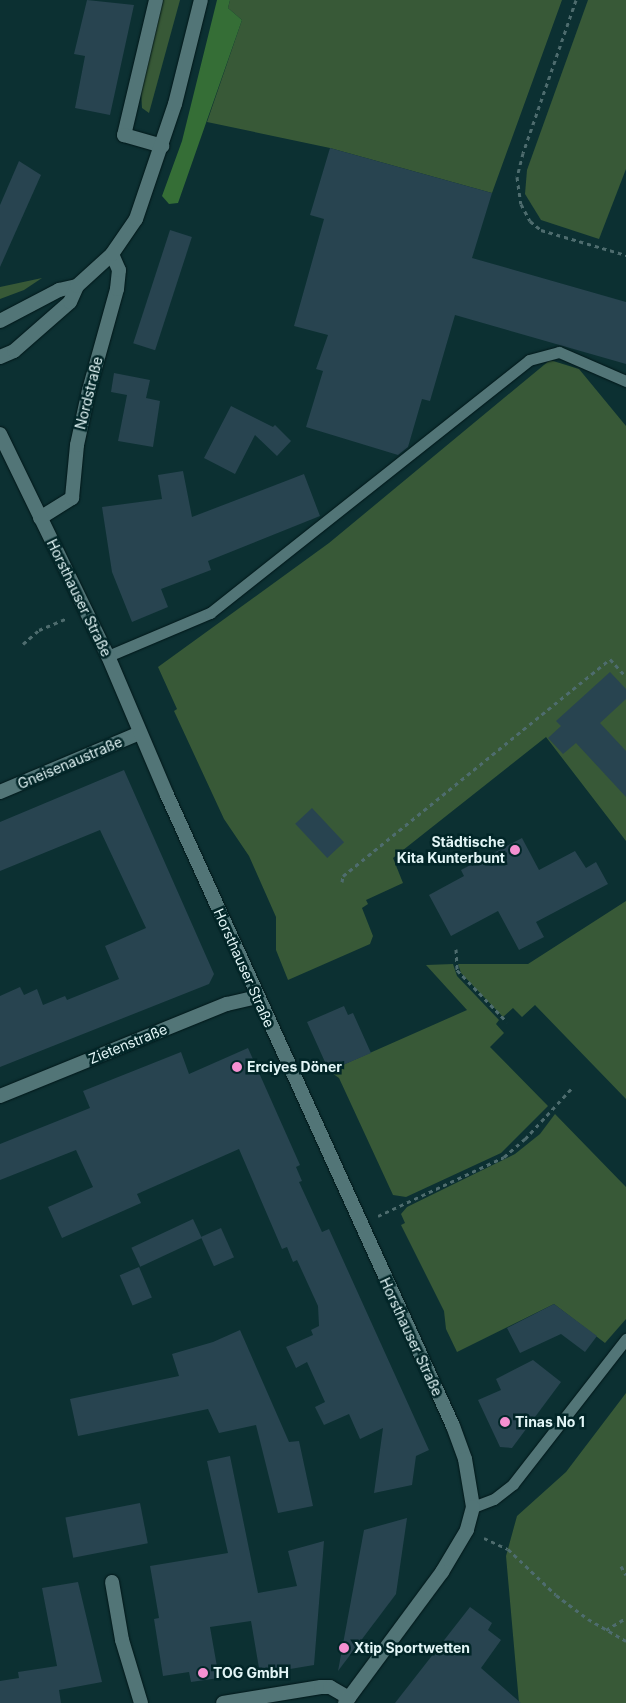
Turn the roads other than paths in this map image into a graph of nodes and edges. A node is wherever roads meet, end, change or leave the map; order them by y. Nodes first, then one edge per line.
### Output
1 (156, 0) edge
2 (201, 0) edge
3 (162, 146) junction
4 (112, 254) junction
5 (77, 286) junction
6 (0, 321) edge
7 (0, 357) edge
8 (626, 381) edge
9 (0, 434) edge
10 (40, 518) junction
11 (108, 656) junction
12 (140, 733) junction
13 (0, 792) edge
14 (257, 997) junction
15 (0, 1096) edge
16 (626, 1339) edge
17 (473, 1507) junction
18 (112, 1582) dead end
19 (347, 1701) edge
20 (141, 1703) edge
21 (223, 1703) edge

1 - 3 street
2 - 3 street
3 - 4 street
4 - 5 street
4 - 10 street, Nordstraße
5 - 6 street
5 - 7 street
8 - 11 lane
9 - 10 street, Horsthauser Straße
10 - 11 street, Horsthauser Straße
11 - 12 street, Horsthauser Straße
12 - 13 street, Gneisenaustraße
12 - 14 street, Horsthauser Straße
14 - 15 street, Zietenstraße
14 - 17 street, Horsthauser Straße
16 - 17 lane
17 - 19 street, Horsthauser Straße
18 - 20 street
19 - 21 street

